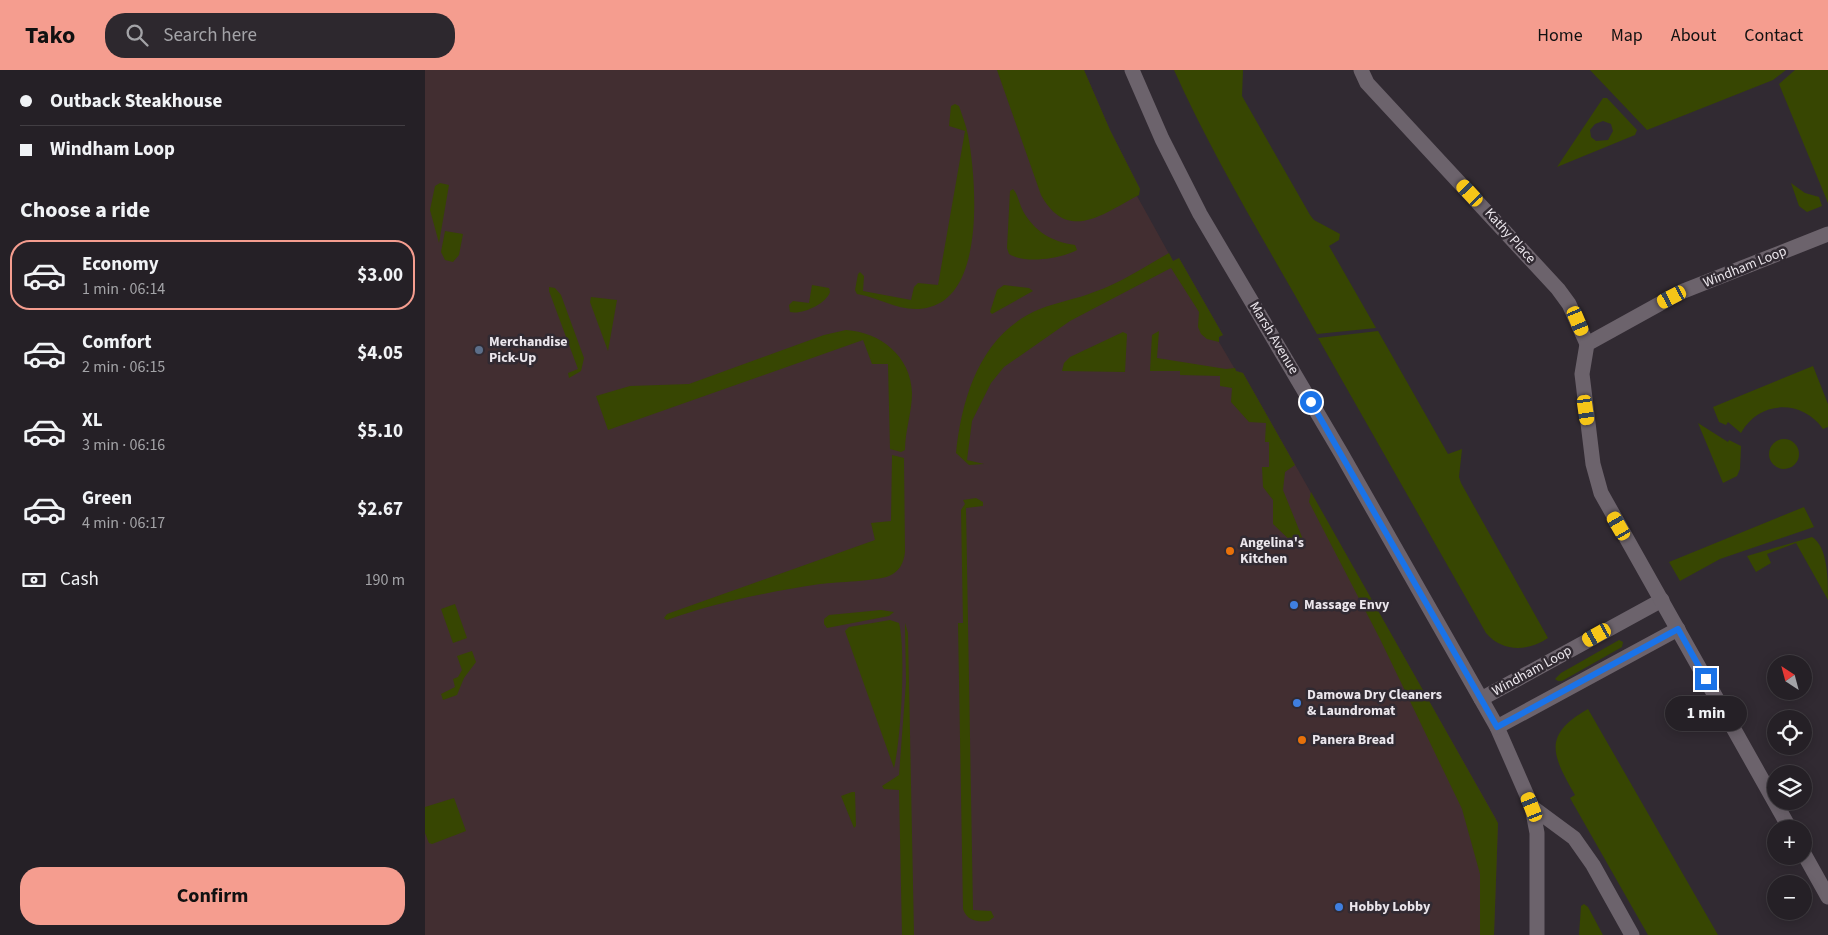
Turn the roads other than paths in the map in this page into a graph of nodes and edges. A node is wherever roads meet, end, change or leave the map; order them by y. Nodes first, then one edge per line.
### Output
1 (1132, 70) edge
2 (1361, 70) edge
3 (1828, 234) edge
4 (1587, 344) junction
5 (1662, 600) junction
6 (1678, 629) junction
7 (1481, 699) junction
8 (1497, 727) junction
9 (1532, 807) junction
10 (1785, 820) edge
11 (1810, 865) edge
12 (1828, 897) edge
13 (1537, 935) edge
14 (1632, 935) edge

1 - 7 street, Marsh Avenue
2 - 4 street, Kathy Place
3 - 4 street, Windham Loop
4 - 5 street
5 - 6 street
5 - 7 street, Windham Loop
6 - 8 street
6 - 10 street
7 - 8 street, Marsh Avenue
8 - 9 street, Marsh Avenue
9 - 13 street, Marsh Avenue
9 - 14 street
11 - 12 street

